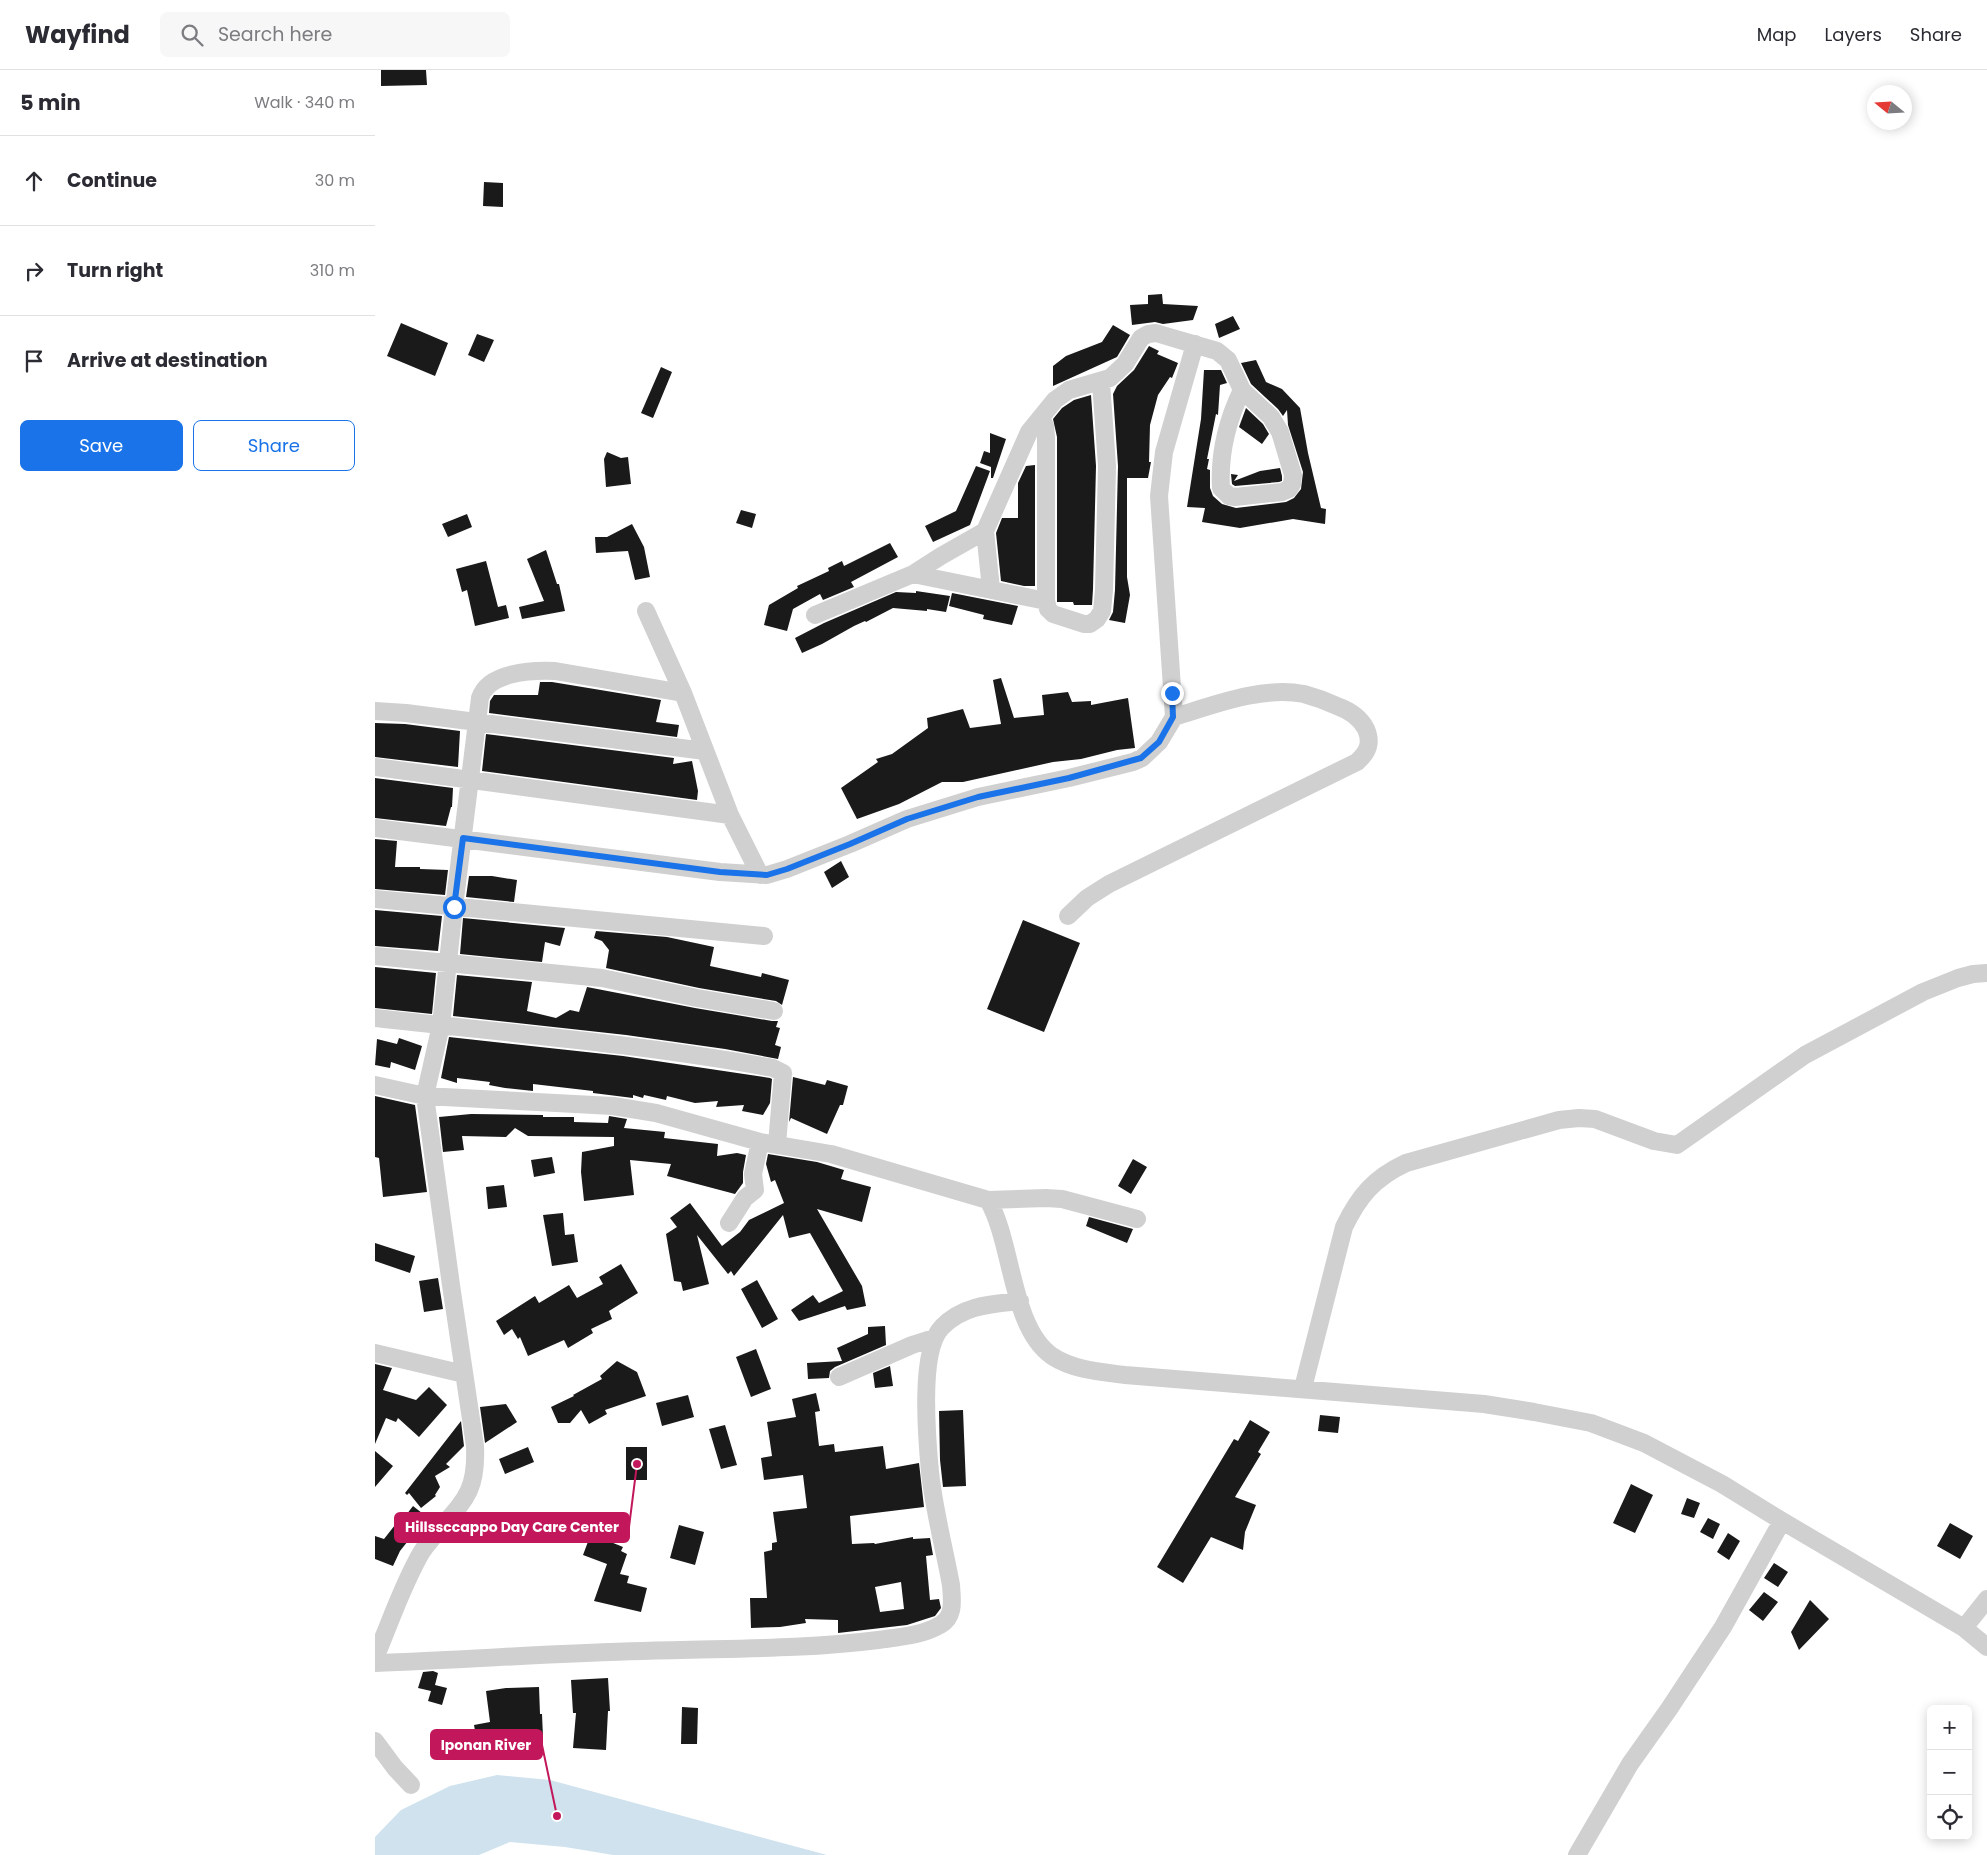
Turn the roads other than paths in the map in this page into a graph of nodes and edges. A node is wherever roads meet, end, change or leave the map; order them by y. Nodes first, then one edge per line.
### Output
1 (1195, 344) junction
2 (1101, 382) junction
3 (1242, 390) junction
4 (1041, 418) junction
5 (985, 531) junction
6 (913, 574) junction
7 (991, 589) junction
8 (1045, 601) junction
9 (646, 611) dead end
10 (815, 615) dead end
11 (683, 693) junction
12 (375, 711) edge
13 (1173, 717) junction
14 (476, 721) junction
15 (705, 751) junction
16 (375, 766) edge
17 (469, 778) junction
18 (730, 815) junction
19 (375, 828) edge
20 (463, 838) junction
21 (760, 875) junction
22 (375, 899) edge
23 (454, 907) junction
24 (1068, 916) dead end
25 (764, 936) dead end
26 (375, 956) edge
27 (448, 964) junction
28 (1987, 973) edge
29 (774, 1011) dead end
30 (375, 1018) edge
31 (441, 1025) junction
32 (375, 1085) edge
33 (425, 1096) junction
34 (769, 1143) junction
35 (988, 1200) junction
36 (1137, 1219) dead end
37 (729, 1223) dead end
38 (1020, 1301) junction
39 (934, 1338) junction
40 (375, 1353) edge
41 (464, 1374) junction
42 (839, 1376) dead end
43 (1303, 1388) junction
44 (1782, 1522) junction
45 (1987, 1598) edge
46 (1964, 1628) junction
47 (1987, 1647) edge
48 (375, 1658) edge
49 (375, 1662) edge
50 (375, 1741) edge
51 (411, 1785) dead end
52 (1577, 1855) edge

1 - 2 street
1 - 3 street
1 - 13 street
2 - 4 street
2 - 8 street
3 - 3 street
4 - 5 street
4 - 8 street
5 - 6 street
5 - 7 street
6 - 7 street
6 - 10 street
7 - 8 street
9 - 11 street
11 - 14 street
11 - 15 street
12 - 14 street
13 - 21 street
13 - 24 street
14 - 15 street
14 - 17 street
15 - 18 street
16 - 17 street
17 - 18 street
17 - 20 street
18 - 21 street
19 - 20 street
20 - 21 street
20 - 23 street
22 - 23 street
23 - 25 street
23 - 27 street
26 - 27 street
27 - 29 street
27 - 31 street
28 - 43 street
30 - 31 street
31 - 33 street
31 - 34 street
32 - 33 street
33 - 34 street
33 - 41 street
34 - 35 street
34 - 37 street
35 - 36 street
35 - 38 street
38 - 39 street
38 - 43 street
39 - 42 street
39 - 49 street
40 - 41 street
41 - 48 street
43 - 44 street
44 - 46 street
44 - 52 street
45 - 46 street
46 - 47 street
50 - 51 street

